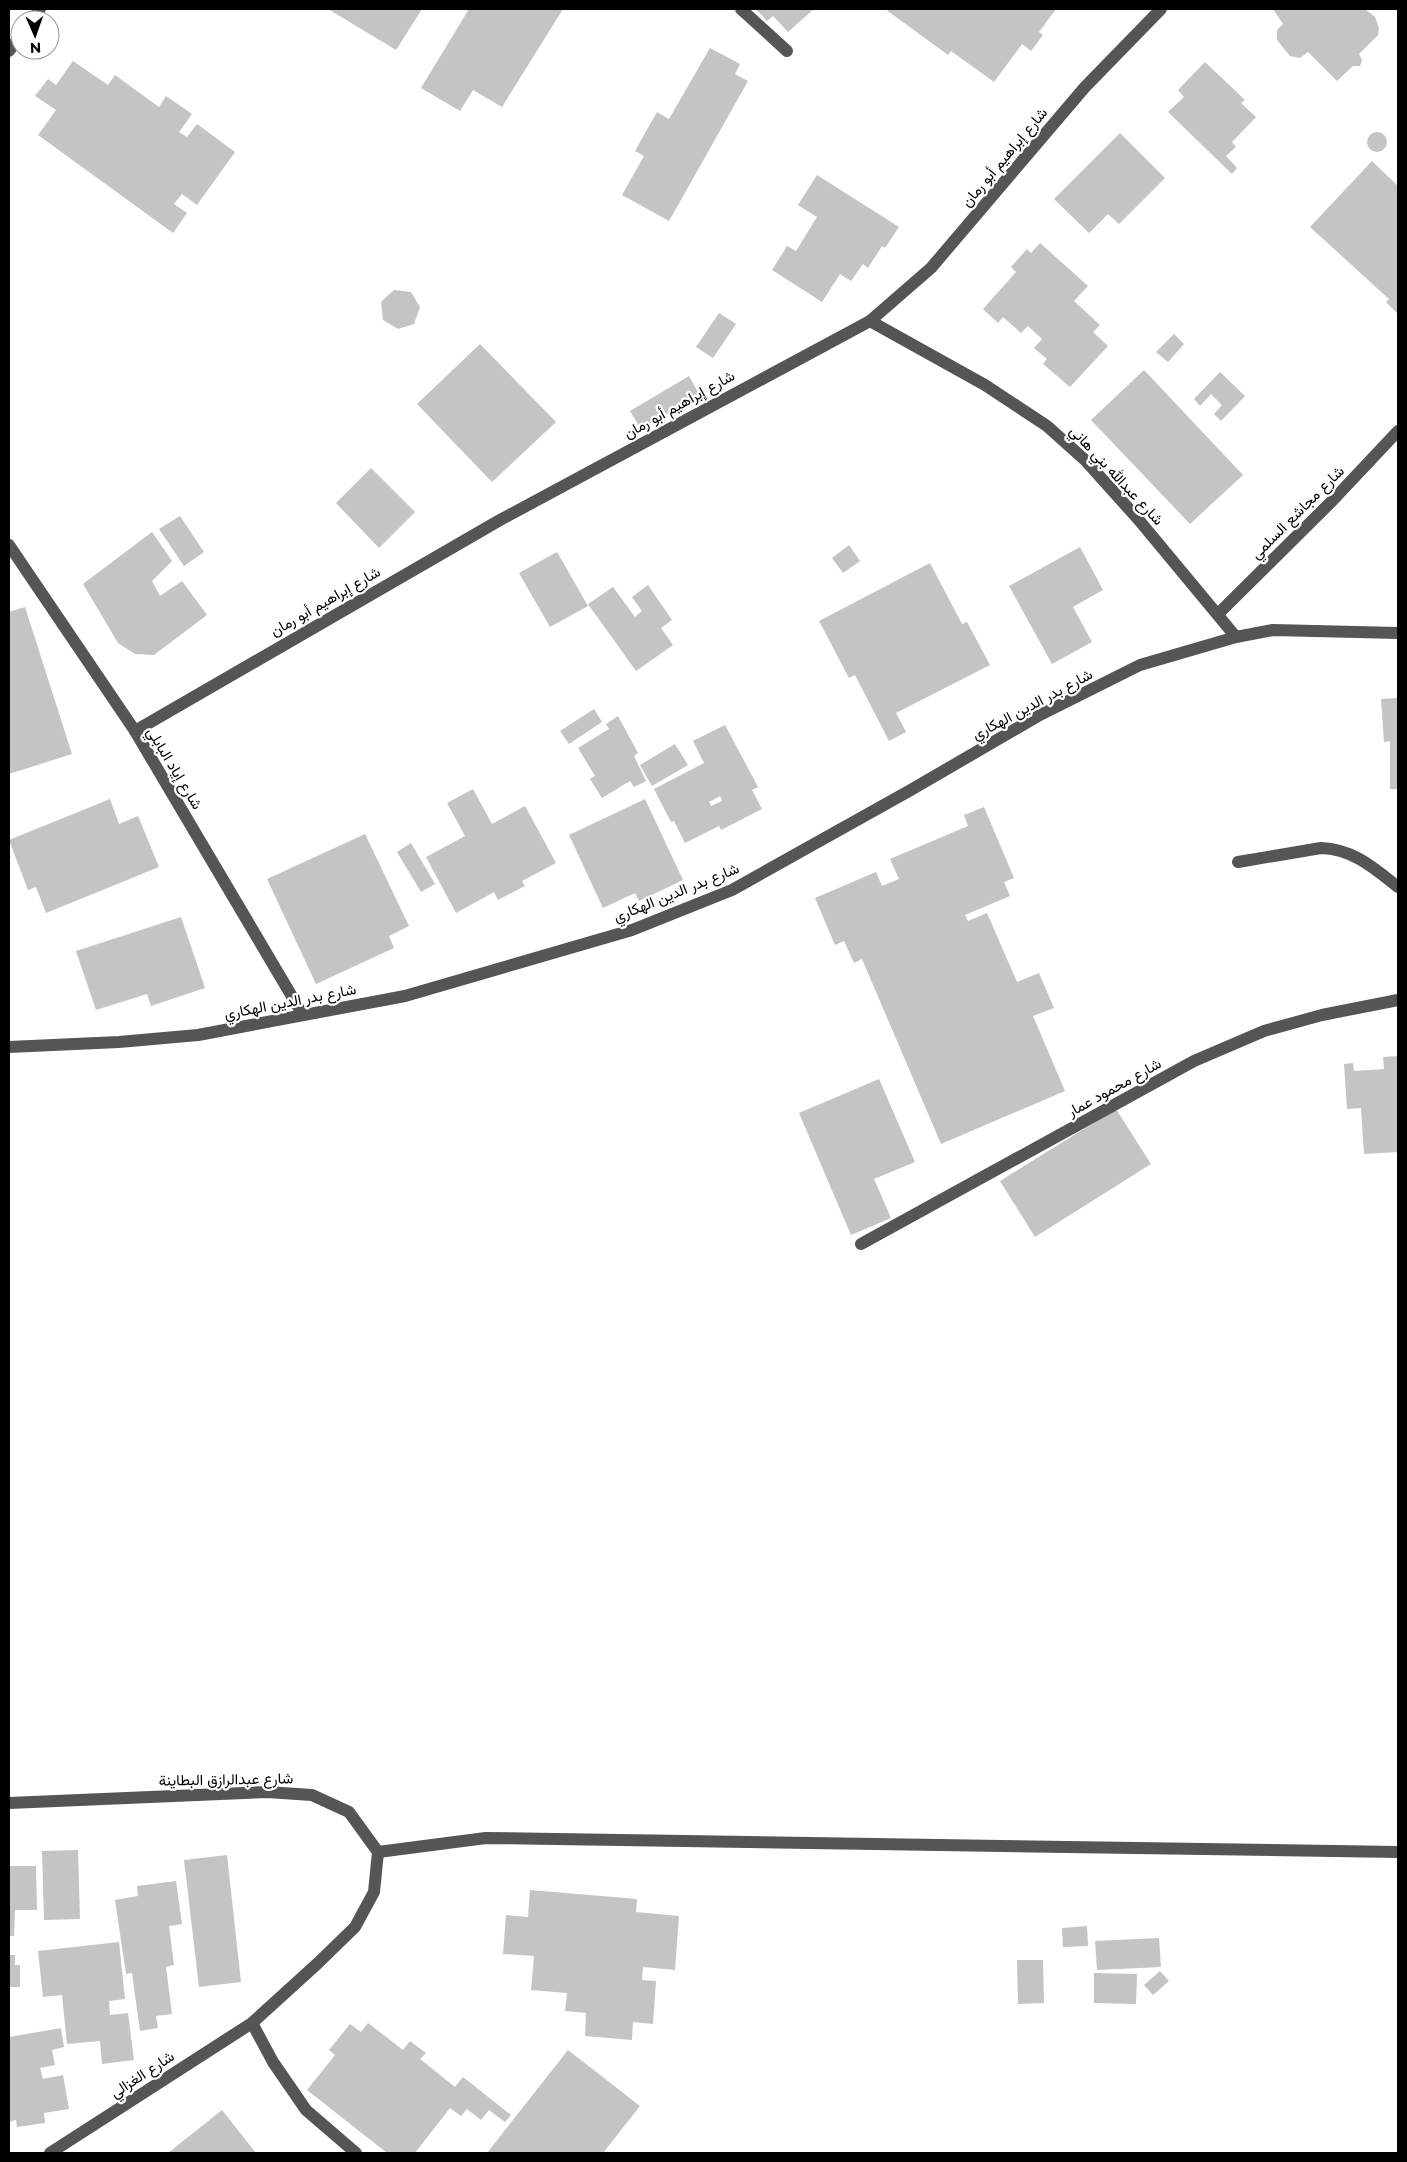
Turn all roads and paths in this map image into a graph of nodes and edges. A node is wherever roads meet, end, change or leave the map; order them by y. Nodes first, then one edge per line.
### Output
1 (741, 9) edge
2 (1161, 9) edge
3 (787, 51) dead end
4 (870, 321) junction
5 (1398, 431) edge
6 (9, 544) edge
7 (1218, 614) junction
8 (1398, 633) edge
9 (1236, 637) junction
10 (135, 731) junction
11 (1238, 862) dead end
12 (1398, 887) edge
13 (1398, 1000) edge
14 (303, 1014) junction
15 (9, 1047) edge
16 (861, 1244) dead end
17 (9, 1803) edge
18 (378, 1852) junction
19 (1398, 1852) edge
20 (252, 2023) junction
21 (50, 2153) edge
22 (356, 2153) edge

1 - 3 street
2 - 4 street, شارع إبراهيم أبو رمان
4 - 7 street, شارع عبدالله بني هاني
4 - 10 street, شارع إبراهيم أبو رمان
5 - 7 street, شارع مجاشع السلمي
6 - 10 street, شارع إياد البابلي
7 - 9 street, شارع عبدالله بني هاني
8 - 9 street, شارع بدر الدين الهكاري
9 - 14 street, شارع بدر الدين الهكاري
10 - 14 street, شارع إياد البابلي
11 - 12 street
13 - 16 street, شارع محمود عمار
14 - 15 street, شارع بدر الدين الهكاري
17 - 18 street, شارع عبدالرازق البطاينة
18 - 19 street
18 - 20 street
20 - 21 street, شارع الغزالي
20 - 22 street

